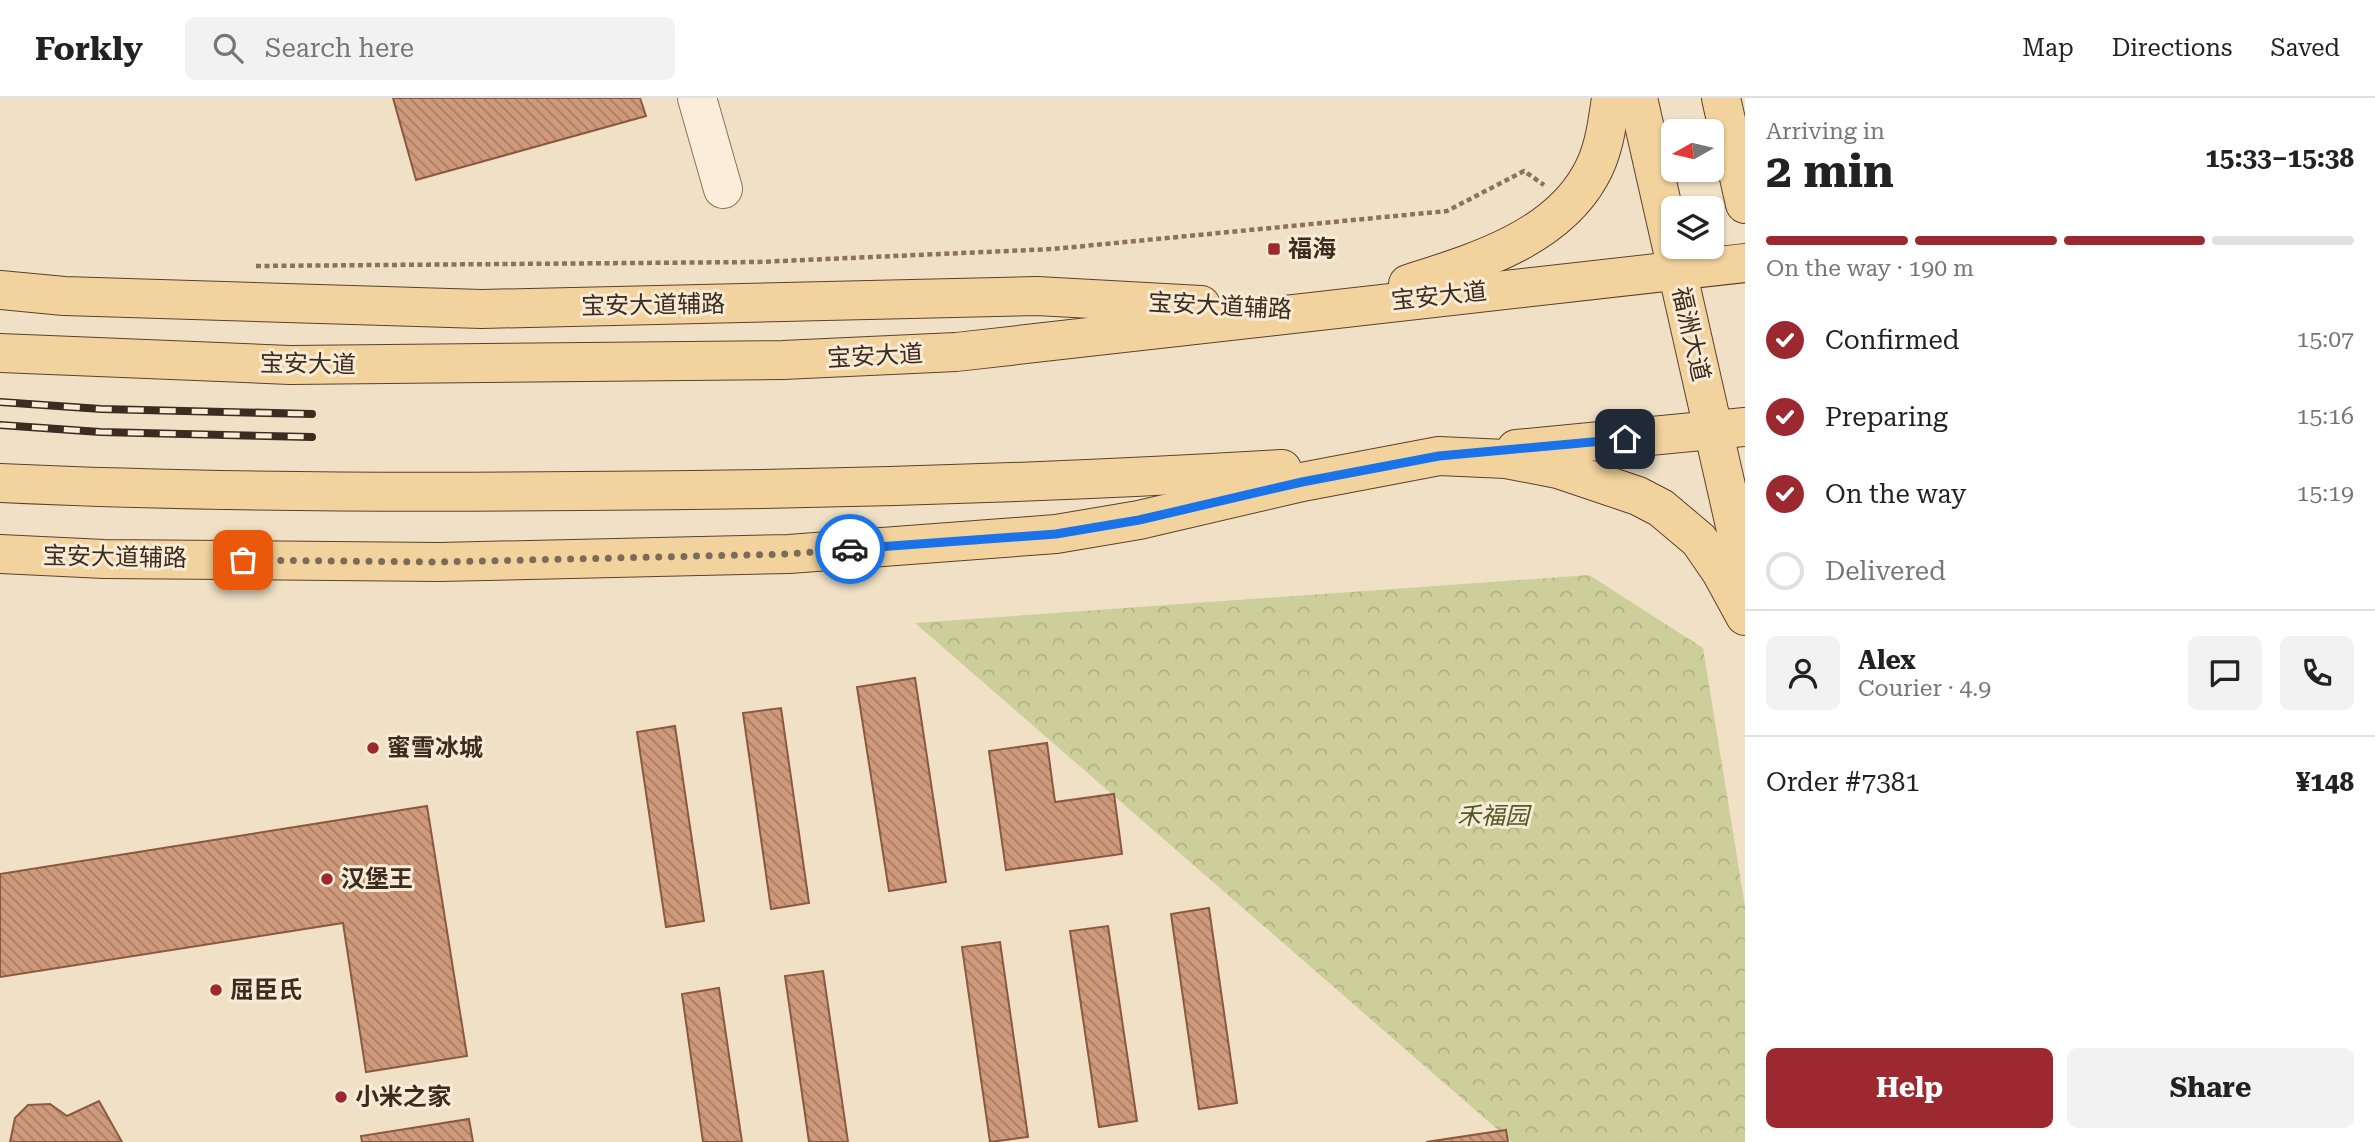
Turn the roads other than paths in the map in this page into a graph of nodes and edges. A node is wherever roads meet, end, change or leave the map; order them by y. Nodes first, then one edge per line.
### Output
1 (697, 98) edge
2 (1611, 98) edge
3 (1638, 98) edge
4 (1721, 98) edge
5 (723, 189) dead end
6 (1745, 204) edge
7 (1745, 263) edge
8 (1677, 269) junction
9 (0, 290) edge
10 (1307, 311) junction
11 (0, 353) edge
12 (1729, 429) edge
13 (1439, 456) junction
14 (0, 482) edge
15 (0, 554) edge
16 (1745, 570) edge
17 (1745, 616) edge

1 - 5 street
2 - 10 main road
3 - 8 main road, 福洲大道
4 - 6 main road
7 - 8 main road, 宝安大道
8 - 10 main road, 宝安大道
8 - 12 main road, 福洲大道
9 - 10 main road, 宝安大道辅路
10 - 11 main road, 宝安大道
12 - 13 main road
12 - 16 main road, 福洲大道
13 - 14 main road
13 - 15 main road, 宝安大道辅路
13 - 17 main road

